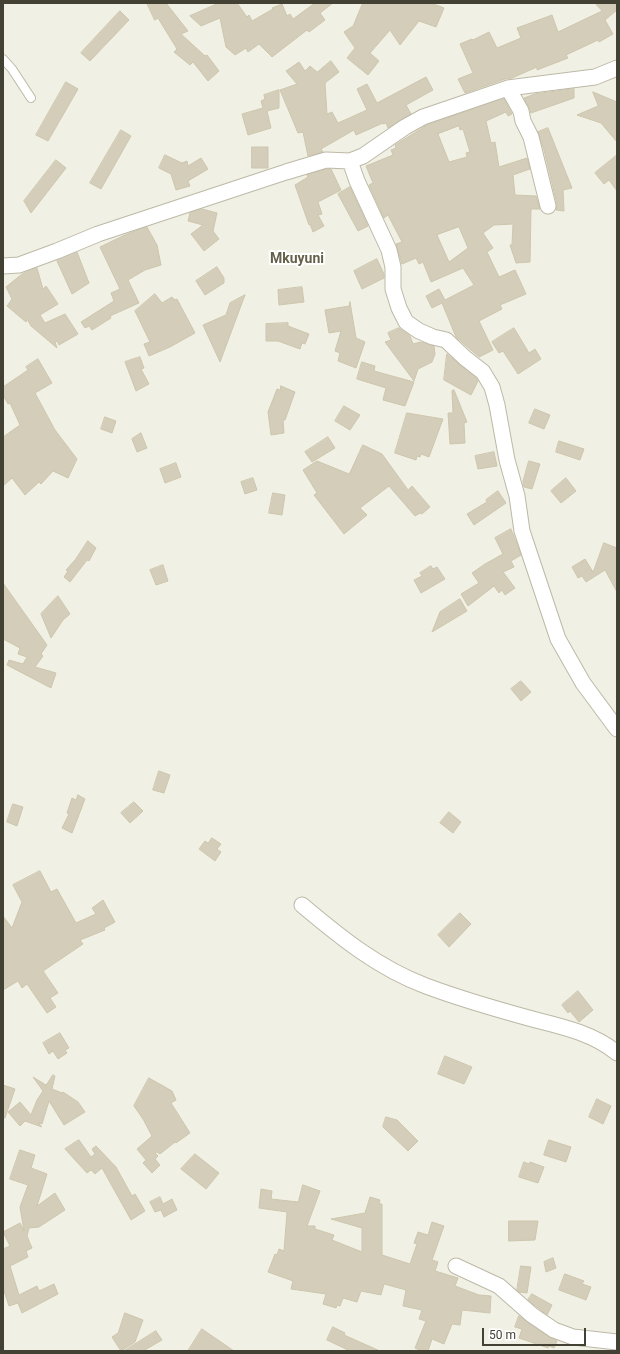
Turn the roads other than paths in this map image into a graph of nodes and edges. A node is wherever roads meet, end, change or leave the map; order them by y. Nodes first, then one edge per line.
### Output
1 (3, 59) edge
2 (617, 68) edge
3 (508, 88) junction
4 (31, 98) dead end
5 (350, 161) junction
6 (548, 206) dead end
7 (3, 266) edge
8 (617, 729) edge
9 (302, 905) dead end
10 (617, 1053) edge
11 (456, 1266) dead end
12 (617, 1342) edge

1 - 4 lane
2 - 3 street
3 - 5 street
3 - 6 street
5 - 7 street
5 - 8 street
9 - 10 street
11 - 12 street

